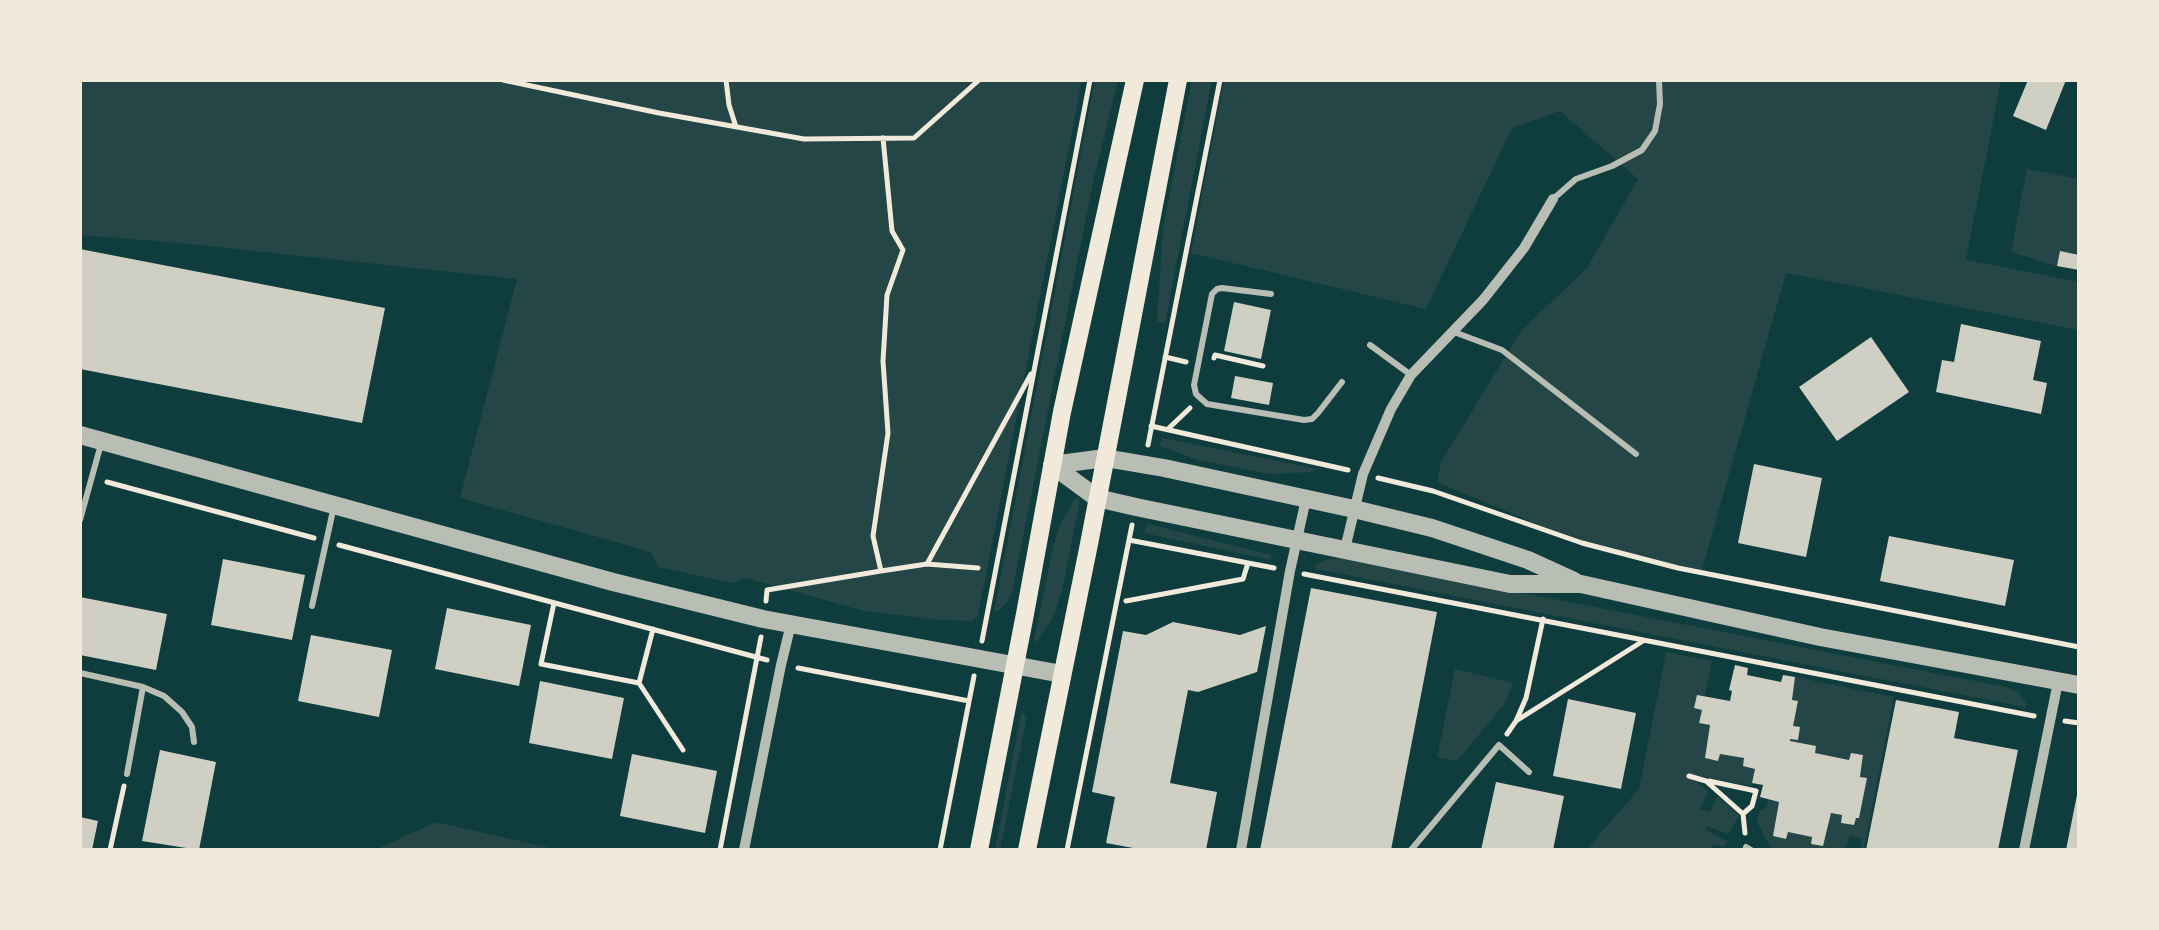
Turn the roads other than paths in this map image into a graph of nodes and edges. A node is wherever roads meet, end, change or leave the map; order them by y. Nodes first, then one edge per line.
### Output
1 (1134, 80) edge
2 (1178, 80) edge
3 (1659, 80) edge
4 (1553, 200) joint
5 (1271, 294) dead end
6 (1454, 332) junction
7 (1370, 346) dead end
8 (1410, 375) junction
9 (1342, 382) dead end
10 (80, 436) edge
11 (102, 442) junction
12 (1636, 454) dead end
13 (1105, 458) junction
14 (1052, 465) junction
15 (1097, 498) junction
16 (1306, 499) junction
17 (334, 505) junction
18 (1354, 510) junction
19 (80, 520) edge
20 (1297, 540) junction
21 (1344, 549) junction
22 (1581, 584) junction
23 (312, 606) dead end
24 (792, 624) junction
25 (1016, 665) junction
26 (80, 673) edge
27 (1062, 674) junction
28 (2058, 682) junction
29 (2079, 686) edge
30 (143, 687) junction
31 (194, 742) dead end
32 (1530, 772) dead end
33 (127, 774) road end
34 (744, 850) edge
35 (979, 850) edge
36 (1027, 850) edge
37 (1241, 850) edge
38 (1412, 850) edge
39 (2024, 850) edge

1 - 14 main road
2 - 13 main road
3 - 4 lane
4 - 6 street
5 - 9 lane
6 - 8 street
6 - 12 lane
7 - 8 lane
8 - 18 street
10 - 11 street
11 - 17 street
11 - 19 lane
13 - 14 street
13 - 15 main road
13 - 16 street
14 - 15 street
14 - 25 main road
15 - 20 street
15 - 27 main road
16 - 18 street
16 - 20 street
17 - 23 lane
17 - 24 street
18 - 21 street
18 - 22 street
20 - 21 street
20 - 37 street
21 - 22 street
22 - 28 street
24 - 25 street
24 - 34 street
25 - 27 street
25 - 35 main road
26 - 30 lane
27 - 36 main road
28 - 29 street
28 - 39 street
30 - 31 lane
30 - 33 lane
32 - 38 lane

